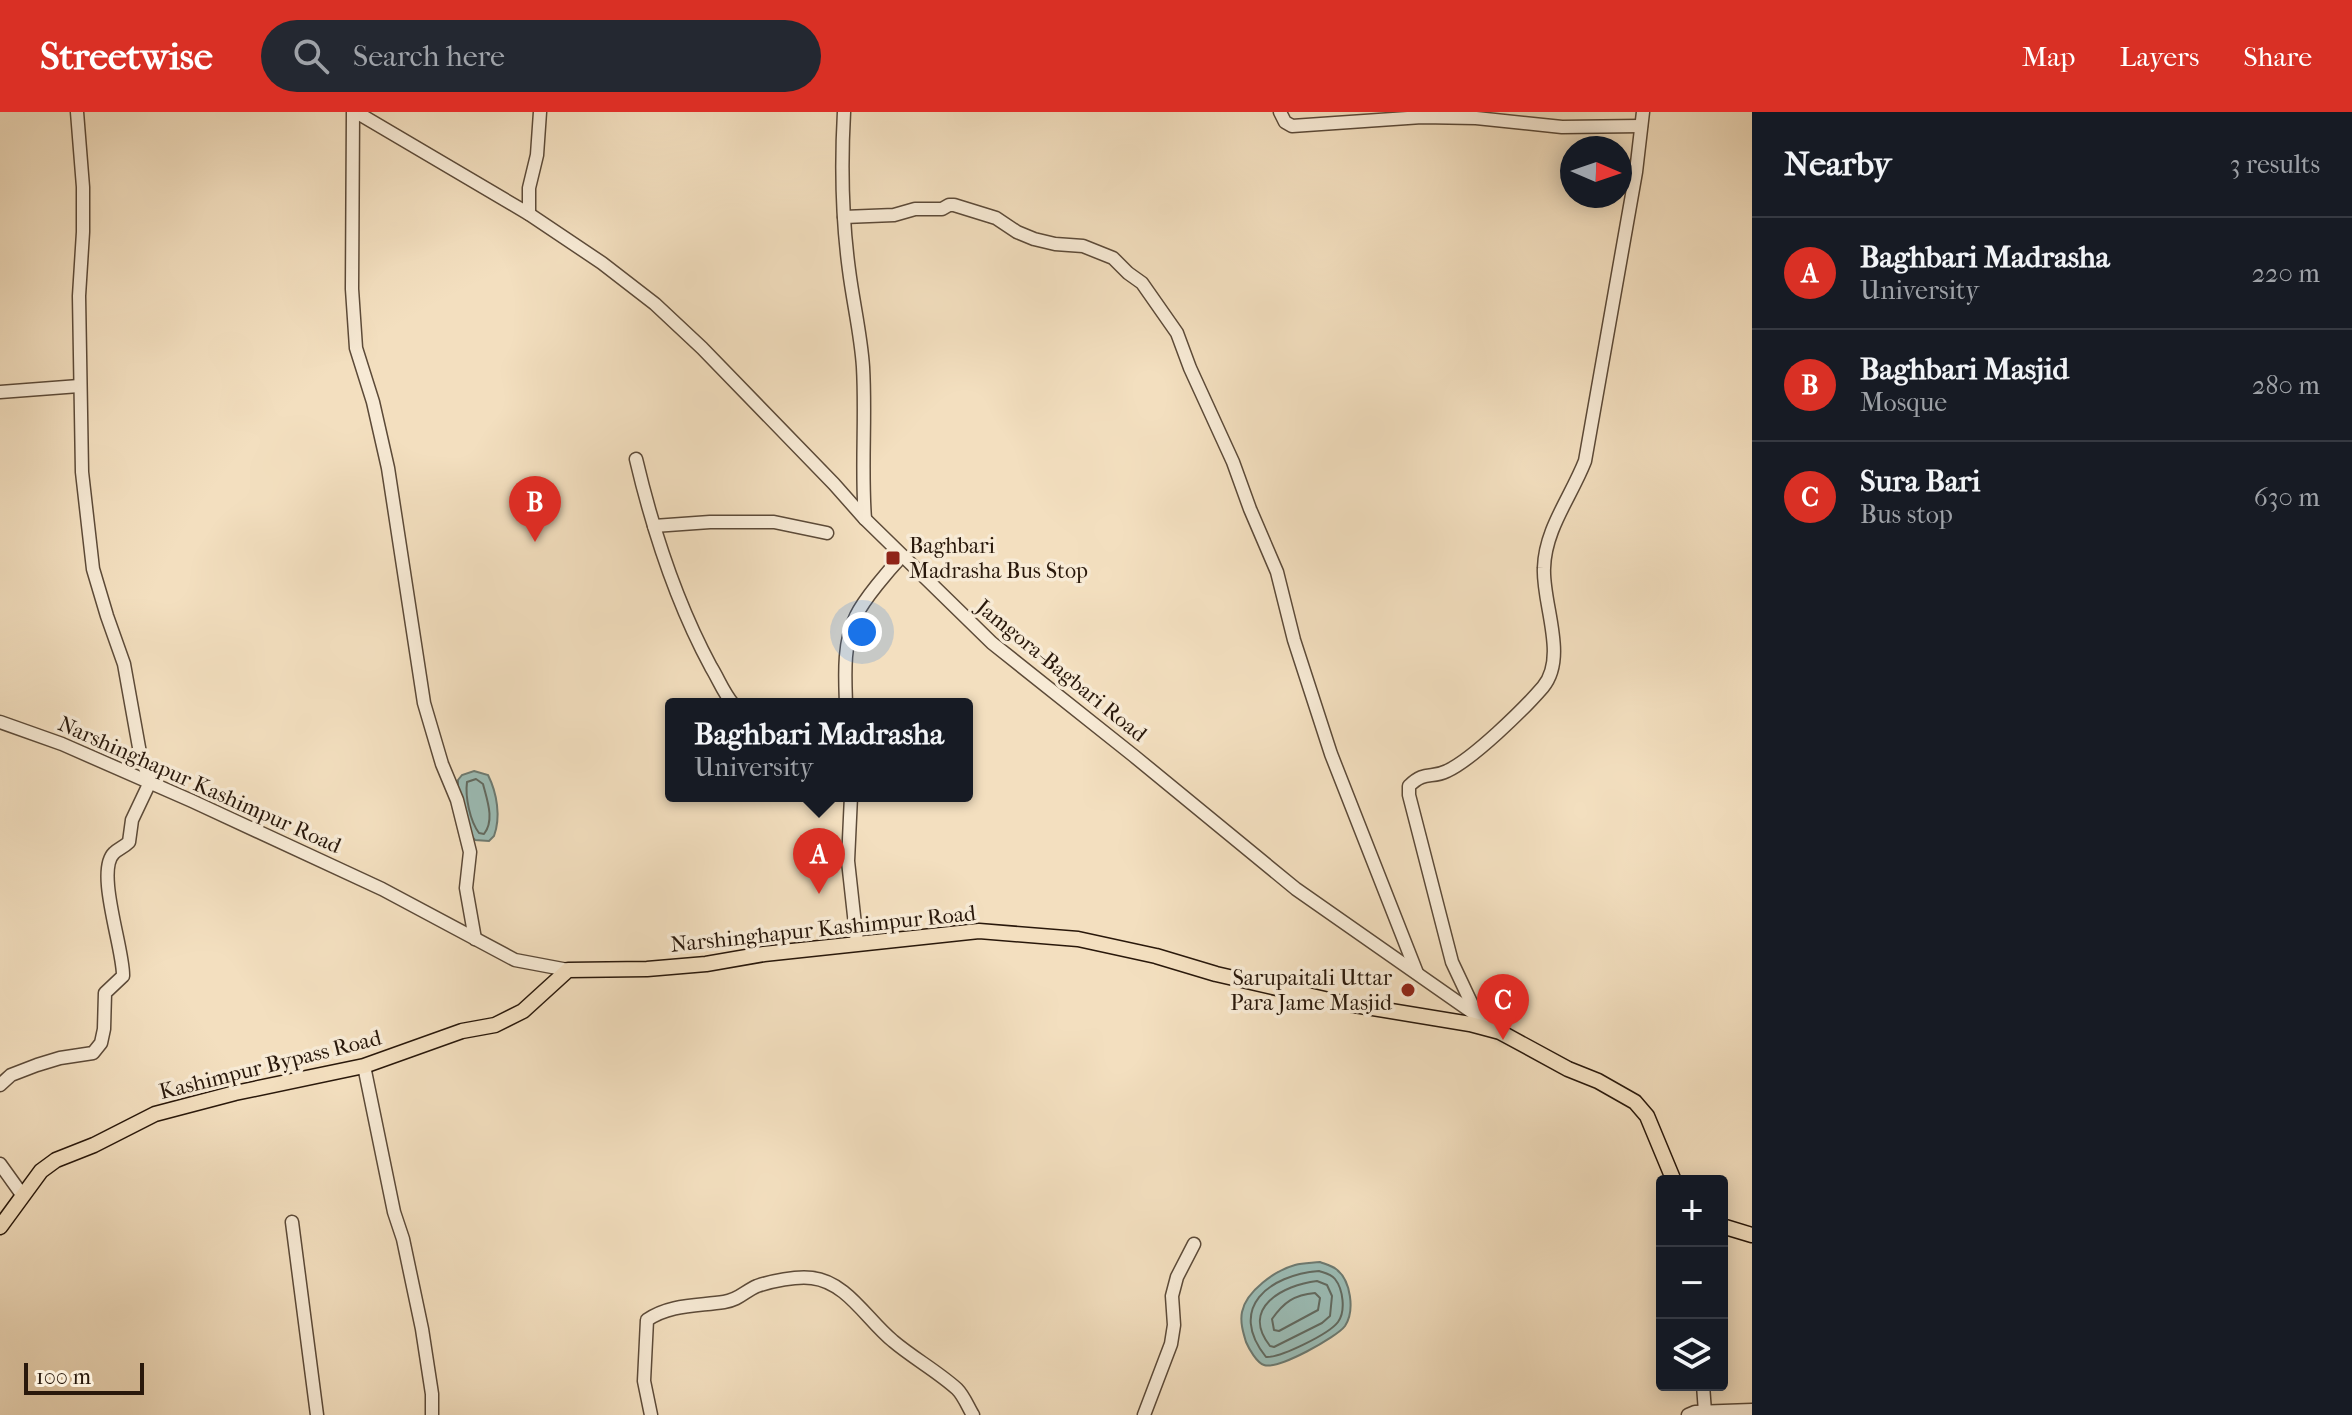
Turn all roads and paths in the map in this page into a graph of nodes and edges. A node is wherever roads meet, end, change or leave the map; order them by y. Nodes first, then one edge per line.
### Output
1 (77, 112) edge
2 (355, 112) edge
3 (540, 112) edge
4 (844, 112) edge
5 (1280, 112) edge
6 (1643, 112) edge
7 (1641, 126) junction
8 (529, 214) junction
9 (844, 217) junction
10 (79, 386) junction
11 (0, 392) edge
12 (636, 459) dead end
13 (865, 519) junction
14 (654, 526) junction
15 (827, 533) dead end
16 (902, 556) junction
17 (728, 698) edge
18 (846, 698) edge
19 (0, 722) edge
20 (150, 782) junction
21 (851, 802) edge
22 (475, 939) junction
23 (857, 943) junction
24 (568, 970) junction
25 (1417, 973) junction
26 (1476, 1013) junction
27 (1500, 1032) junction
28 (364, 1066) junction
29 (0, 1085) edge
30 (0, 1164) edge
31 (1671, 1175) edge
32 (23, 1196) junction
33 (292, 1222) dead end
34 (0, 1227) edge
35 (1728, 1228) edge
36 (1752, 1235) edge
37 (1194, 1244) dead end
38 (1703, 1391) edge
39 (1752, 1410) edge
40 (1705, 1412) junction
41 (317, 1415) edge
42 (432, 1415) edge
43 (651, 1415) edge
44 (973, 1415) edge
45 (1144, 1415) edge
46 (1688, 1415) edge

1 - 10 street
2 - 8 street, Jamgora-Bagbari Road
2 - 22 street
3 - 8 street
4 - 9 street
5 - 7 street
6 - 7 street
7 - 26 street
8 - 13 street, Jamgora-Bagbari Road
9 - 13 street
9 - 25 street
10 - 11 street
10 - 20 street
12 - 14 street
13 - 16 street, Jamgora-Bagbari Road
14 - 15 street
14 - 17 street
16 - 18 street
16 - 25 street, Jamgora-Bagbari Road
19 - 20 street, Narshinghapur Kashimpur Road
20 - 22 street, Narshinghapur Kashimpur Road
20 - 29 street
21 - 23 street
22 - 24 street, Narshinghapur Kashimpur Road
23 - 24 main road, Narshinghapur Kashimpur Road
23 - 27 main road, Narshinghapur Kashimpur Road
24 - 28 main road, Kashimpur Bypass Road
25 - 26 street, Jamgora-Bagbari Road
26 - 27 street, Jamgora-Bagbari Road
27 - 31 main road, Narshinghapur Kashimpur Road
28 - 32 main road, Kashimpur Bypass Road
28 - 42 street
30 - 32 street
32 - 34 main road, Kashimpur Bypass Road
33 - 41 street
35 - 36 main road
37 - 45 street
38 - 40 street
39 - 40 street
40 - 46 street
43 - 44 street

